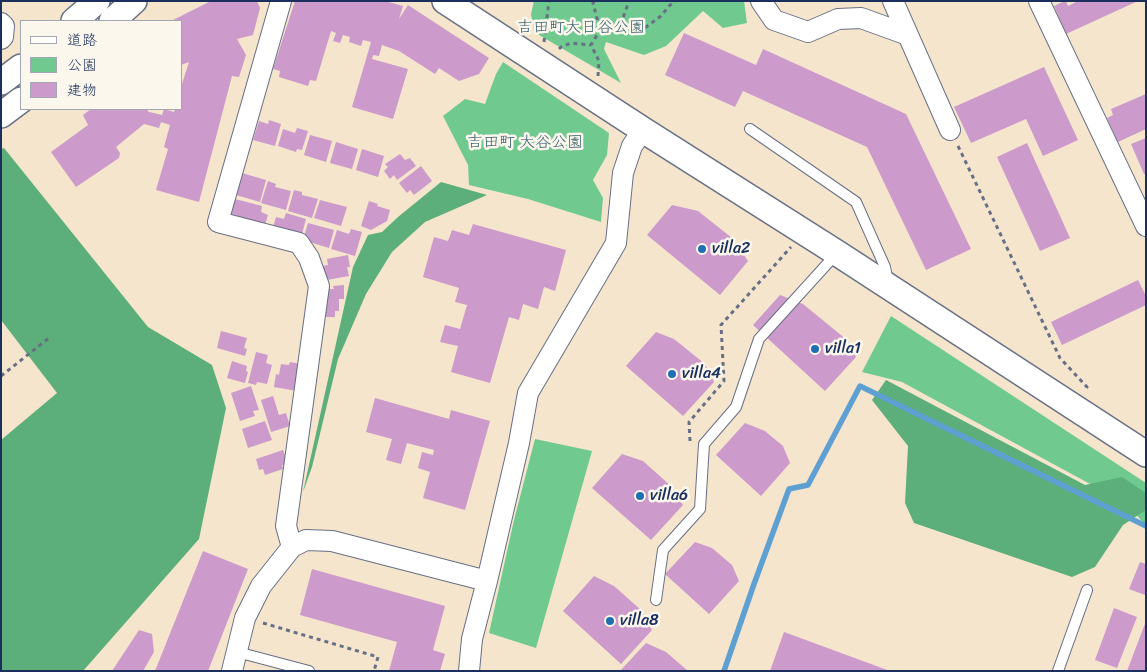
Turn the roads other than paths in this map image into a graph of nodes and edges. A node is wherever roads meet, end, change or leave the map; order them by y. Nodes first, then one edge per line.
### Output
1 (96, 1) edge
2 (134, 1) edge
3 (281, 1) edge
4 (445, 1) edge
5 (761, 1) edge
6 (893, 1) edge
7 (1039, 1) edge
8 (75, 20) edge
9 (113, 20) edge
10 (1, 23) edge
11 (908, 35) junction
12 (1, 39) edge
13 (20, 69) edge
14 (1, 82) edge
15 (20, 101) edge
16 (1, 115) edge
17 (750, 128) dead end
18 (643, 130) junction
19 (950, 130) road end
20 (1146, 226) edge
21 (837, 253) junction
22 (888, 286) junction
23 (1146, 454) edge
24 (292, 547) junction
25 (487, 581) junction
26 (1087, 590) dead end
27 (656, 600) dead end
28 (235, 662) edge
29 (306, 670) edge
30 (469, 671) edge
31 (1058, 671) edge

1 - 8 street
2 - 9 street
3 - 24 street
4 - 18 street
5 - 11 street
6 - 11 street
7 - 20 street
10 - 12 street
11 - 19 street
13 - 14 street
15 - 16 street
17 - 22 lane
18 - 21 street
18 - 25 street
21 - 22 street
21 - 27 lane
22 - 23 street
24 - 25 street
24 - 28 street
25 - 30 street
26 - 31 lane
28 - 29 lane

